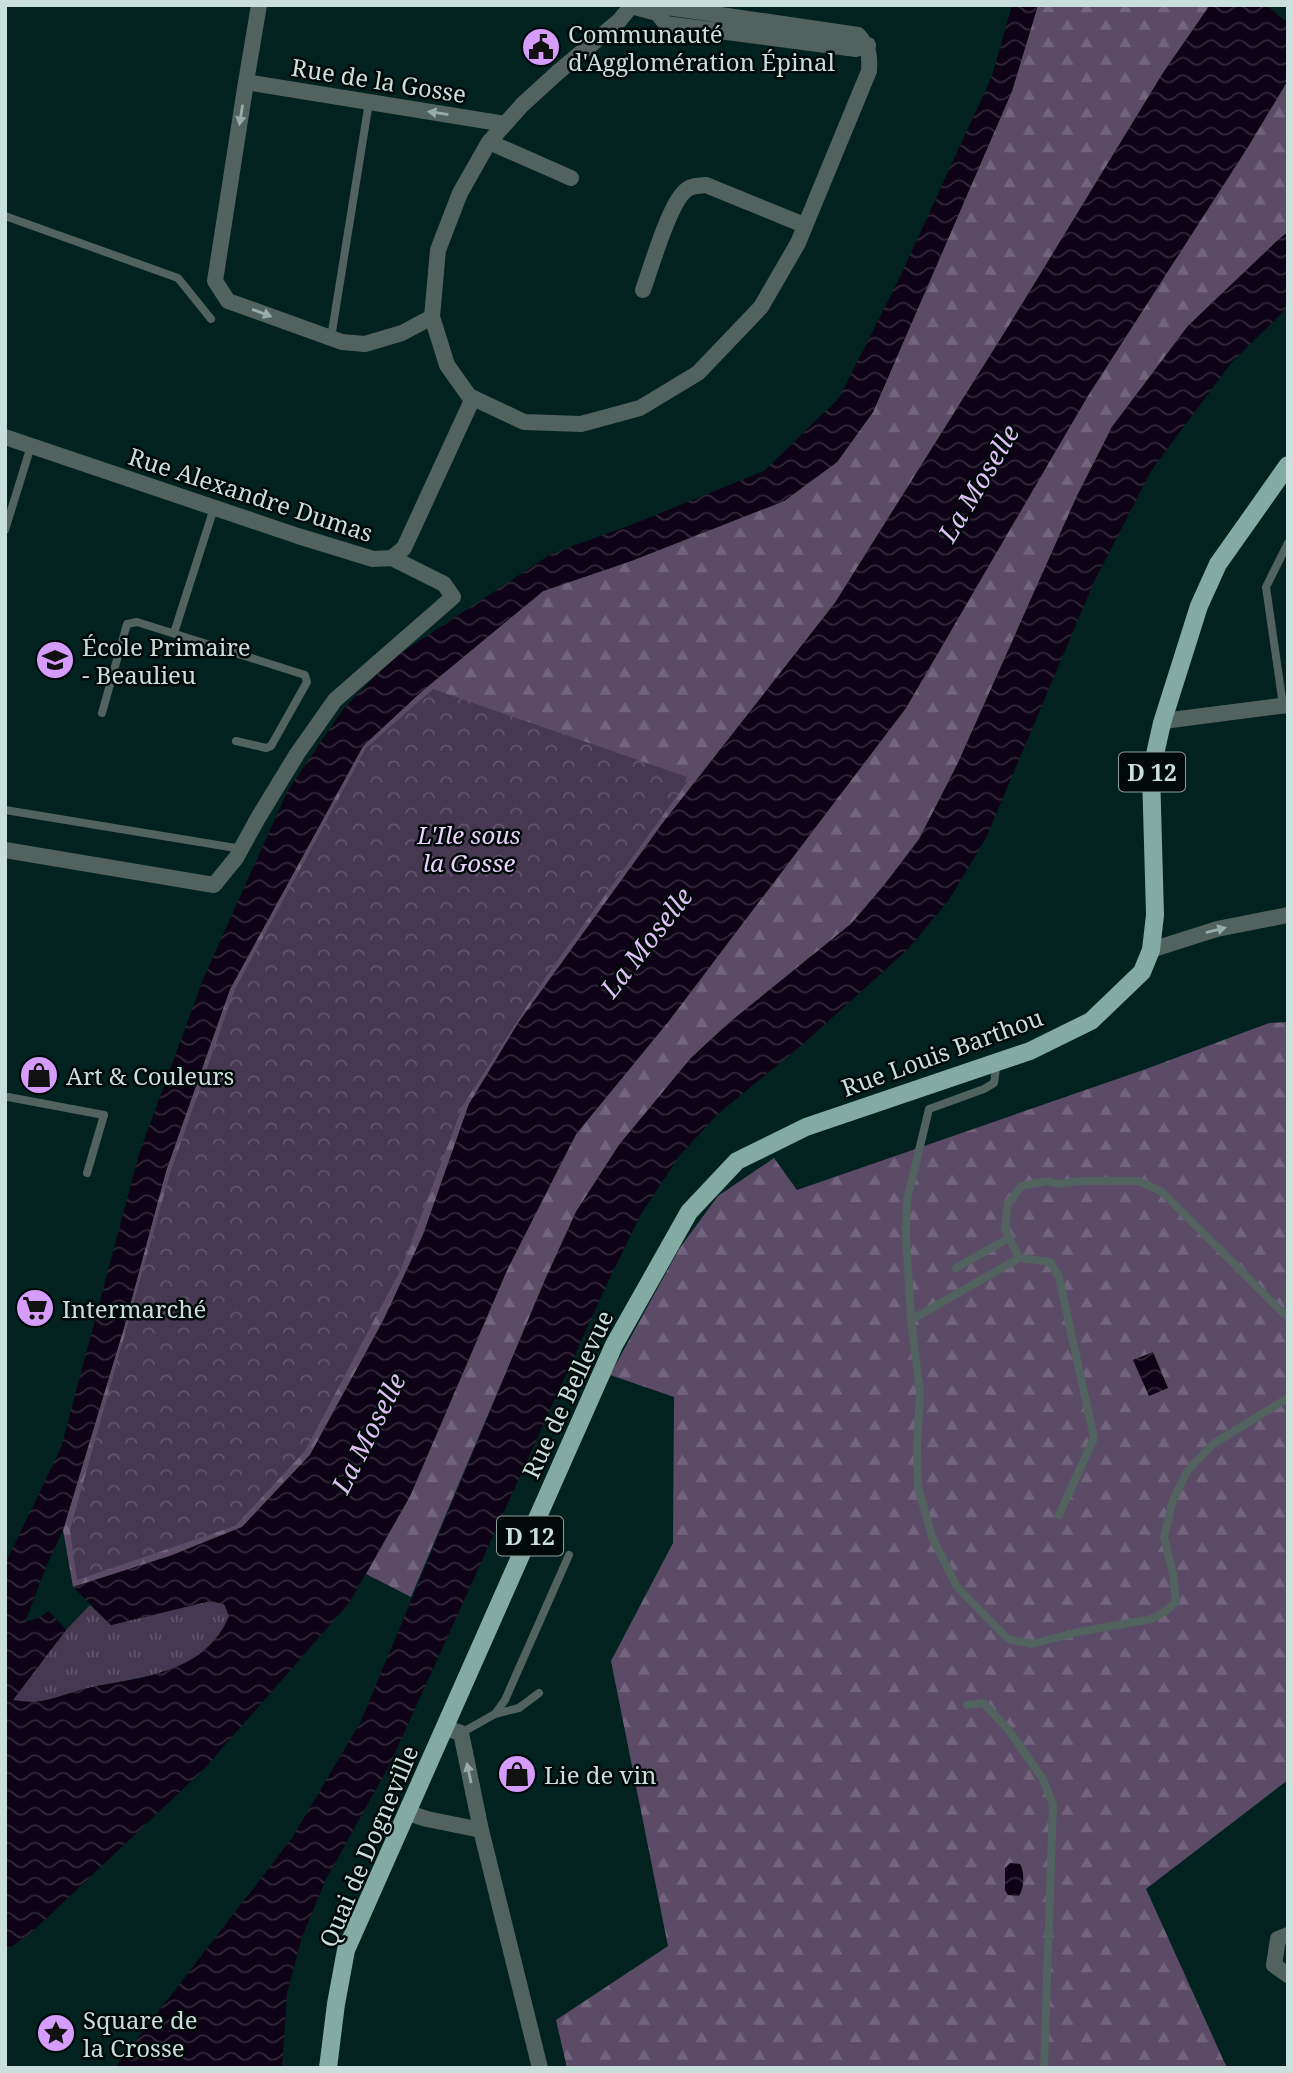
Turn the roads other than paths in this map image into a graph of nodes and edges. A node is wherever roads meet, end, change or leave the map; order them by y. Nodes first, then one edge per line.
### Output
1 (259, 5) edge
2 (632, 6) edge
3 (246, 82) junction
4 (369, 102) junction
5 (505, 124) junction
6 (489, 142) junction
7 (571, 178) dead end
8 (5, 216) edge
9 (804, 225) junction
10 (643, 290) dead end
11 (432, 317) junction
12 (211, 319) dead end
13 (331, 338) junction
14 (472, 398) junction
15 (5, 437) edge
16 (31, 446) junction
17 (1288, 465) edge
18 (214, 508) junction
19 (5, 530) edge
20 (1288, 543) edge
21 (392, 558) junction
22 (174, 633) junction
23 (1285, 705) edge
24 (102, 713) dead end
25 (1166, 722) junction
26 (236, 741) dead end
27 (5, 810) edge
28 (242, 849) junction
29 (5, 850) edge
30 (1288, 915) edge
31 (1151, 950) junction
32 (997, 1062) junction
33 (8, 1097) dead end
34 (749, 1155) joint
35 (87, 1174) dead end
36 (1009, 1238) junction
37 (1019, 1258) junction
38 (956, 1268) dead end
39 (1288, 1318) edge
40 (911, 1320) junction
41 (1288, 1398) edge
42 (1059, 1515) dead end
43 (569, 1555) dead end
44 (539, 1693) dead end
45 (967, 1705) dead end
46 (495, 1714) junction
47 (453, 1730) junction
48 (408, 1813) junction
49 (481, 1830) junction
50 (1288, 1935) edge
51 (1288, 1975) edge
52 (328, 2068) edge
53 (540, 2068) edge
54 (1044, 2068) edge

1 - 3 street
2 - 5 street
2 - 9 street
3 - 4 street, Rue de la Gosse
3 -> 13 street
5 -> 4 street, Rue de la Gosse
4 - 13 lane
5 - 6 street
6 - 7 street
6 - 11 street
8 - 12 lane
9 - 10 street
9 - 14 street
11 - 13 street
11 - 14 street
14 - 21 street, Rue Alexandre Dumas
15 - 16 street, Rue Alexandre Dumas
16 - 18 street, Rue Alexandre Dumas
16 - 19 lane
17 - 25 main road, Rue Louis Barthou / D 12
18 - 21 street, Rue Alexandre Dumas
18 - 22 lane
20 - 23 lane
21 - 28 street
22 - 24 lane
22 - 26 lane
23 - 25 street
25 - 31 main road, Rue Louis Barthou / D 12
27 - 28 lane
28 - 29 street
31 -> 30 street
31 - 32 main road, Rue Louis Barthou / D 12
32 - 34 main road, Rue Louis Barthou / D 12
32 - 40 lane
33 - 35 lane
34 - 47 main road, Rue de Bellevue / D 12
36 - 37 lane
36 - 38 lane
36 - 39 lane
37 - 40 lane
37 - 42 lane
40 - 41 lane
43 - 46 lane
44 - 46 lane
45 - 54 lane
46 - 47 lane
47 - 48 main road, Quai de Dogneville / D 12
49 -> 47 street
48 - 49 street
48 - 52 main road, Quai de Dogneville / D 12
49 - 53 street
50 - 51 street

